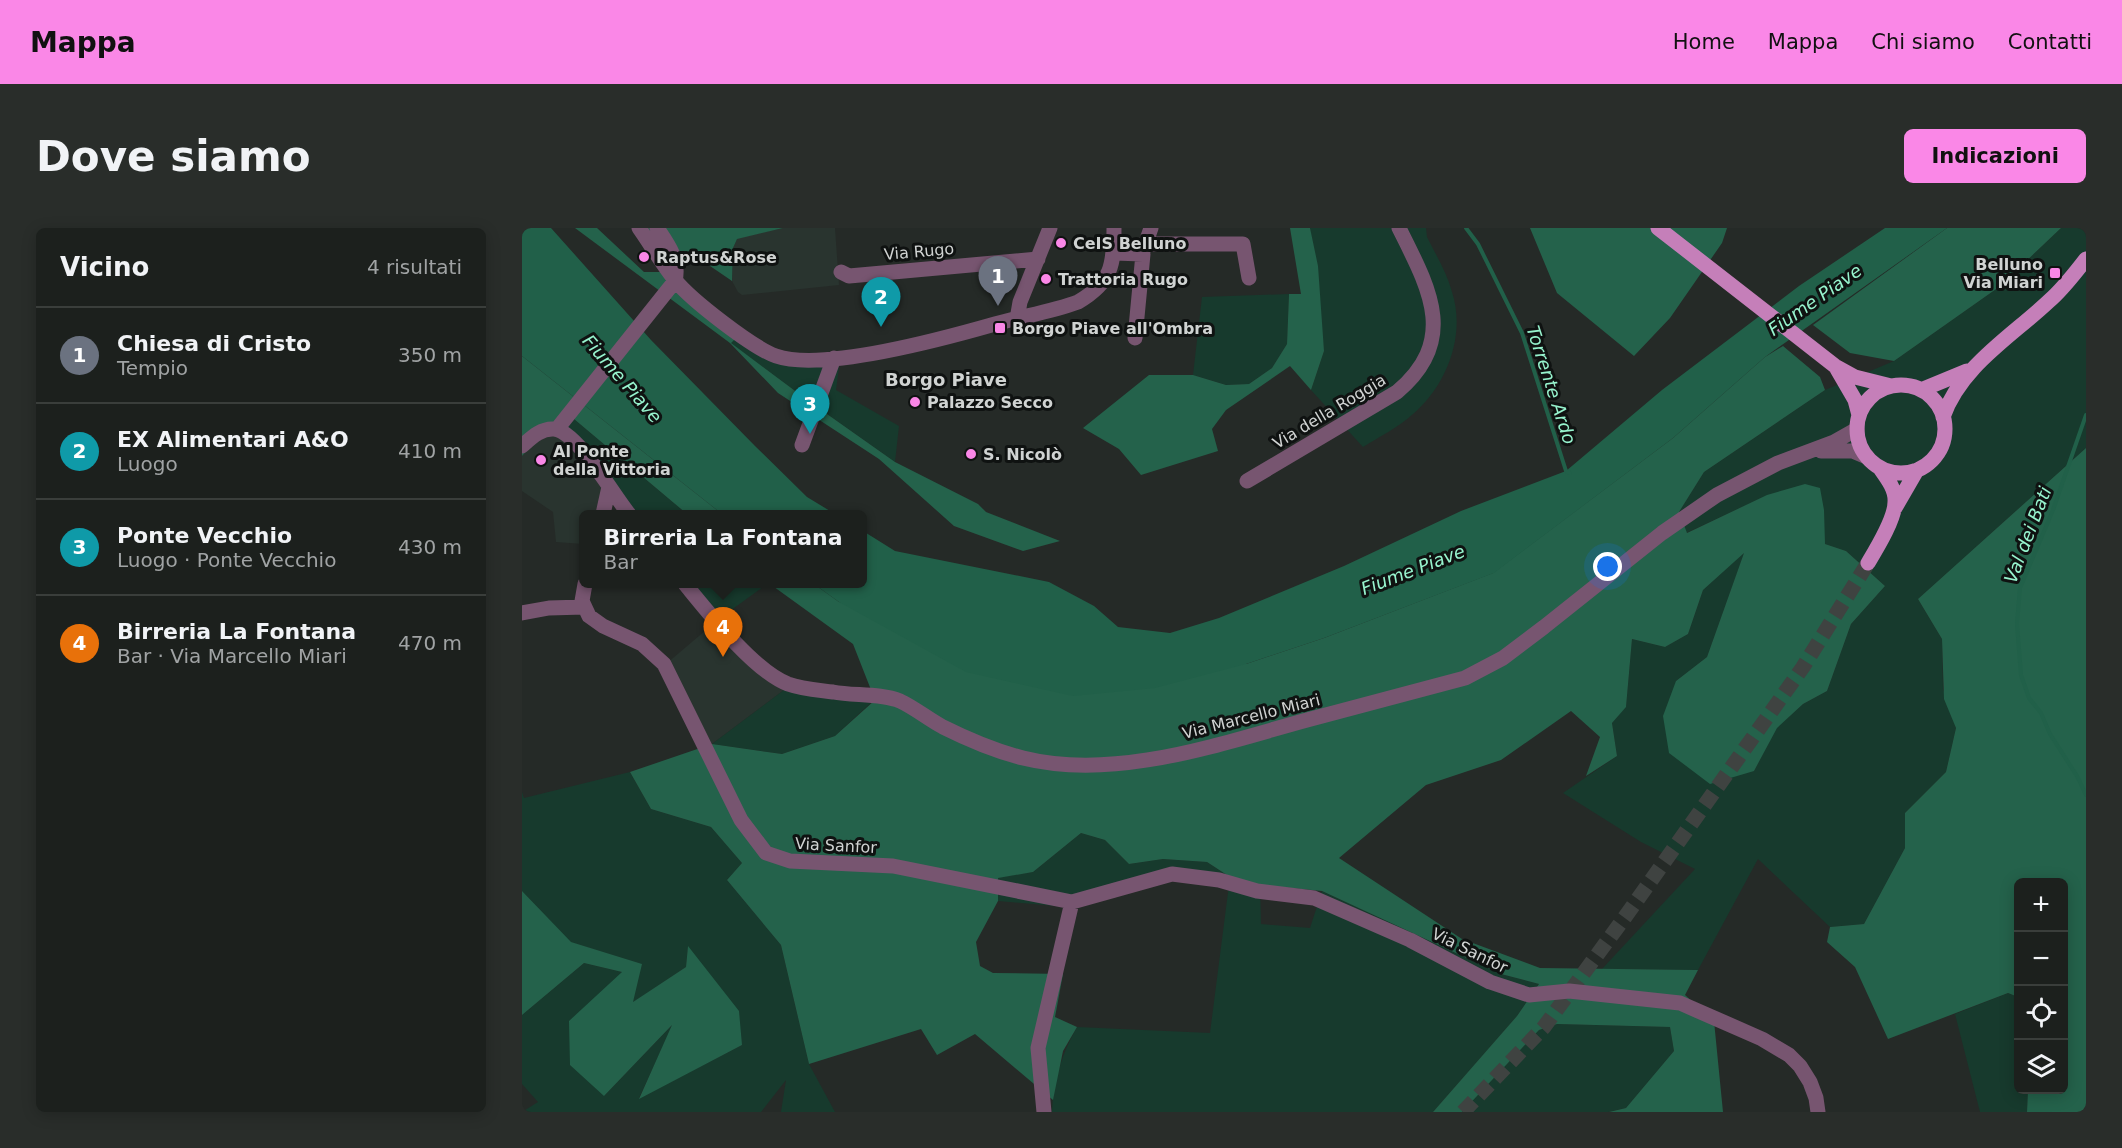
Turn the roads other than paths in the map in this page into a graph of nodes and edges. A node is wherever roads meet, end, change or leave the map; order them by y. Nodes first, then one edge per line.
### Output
1 (639, 228) edge
2 (657, 228) edge
3 (1050, 228) edge
4 (1114, 228) edge
5 (1151, 228) edge
6 (1399, 228) edge
7 (1658, 228) edge
8 (1144, 249) junction
9 (1114, 253) junction
10 (2086, 258) edge
11 (1038, 259) junction
12 (841, 272) dead end
13 (1249, 278) dead end
14 (674, 283) junction
15 (1017, 319) junction
16 (1135, 338) dead end
17 (834, 358) junction
18 (1835, 366) junction
19 (1972, 369) junction
20 (1891, 386) junction
21 (1921, 390) junction
22 (1943, 417) junction
23 (1858, 422) junction
24 (556, 429) junction
25 (802, 445) dead end
26 (522, 446) edge
27 (1809, 453) junction
28 (1867, 457) junction
29 (1879, 467) junction
30 (1917, 470) junction
31 (1247, 481) dead end
32 (609, 487) junction
33 (604, 510) edge
34 (626, 510) edge
35 (1891, 516) junction
36 (1868, 563) tunnel mouth
37 (584, 588) edge
38 (688, 588) edge
39 (584, 607) junction
40 (522, 614) edge
41 (1072, 902) junction
42 (1044, 1112) edge
43 (1818, 1112) edge

1 - 14 street
2 - 14 street
3 - 11 street
4 - 9 street
5 - 8 street
6 - 31 street, Via della Roggia
7 - 18 main road
8 - 9 street
8 - 13 street
8 - 16 street
9 - 15 street
10 - 19 main road
11 - 12 street, Via Rugo
11 - 15 street
14 - 17 street
14 - 24 street
15 - 17 street
17 - 25 street
18 - 20 main road
18 - 23 main road
19 - 21 main road
19 - 22 main road
20 - 21 main road
20 - 23 main road, Via Marcello Miari
21 - 22 main road
22 - 30 main road
23 - 27 street, Via Marcello Miari
23 - 28 main road
24 - 26 street
24 - 32 street
27 - 28 street, Via Marcello Miari
27 - 38 street, Via Marcello Miari
28 - 29 main road, Via Marcello Miari
29 - 30 main road
29 - 35 main road
30 - 35 main road
32 - 33 street
32 - 34 street
35 - 36 main road
37 - 39 street
39 - 40 street
39 - 41 street, Via Sanfor
41 - 42 street
41 - 43 street, Via Sanfor

